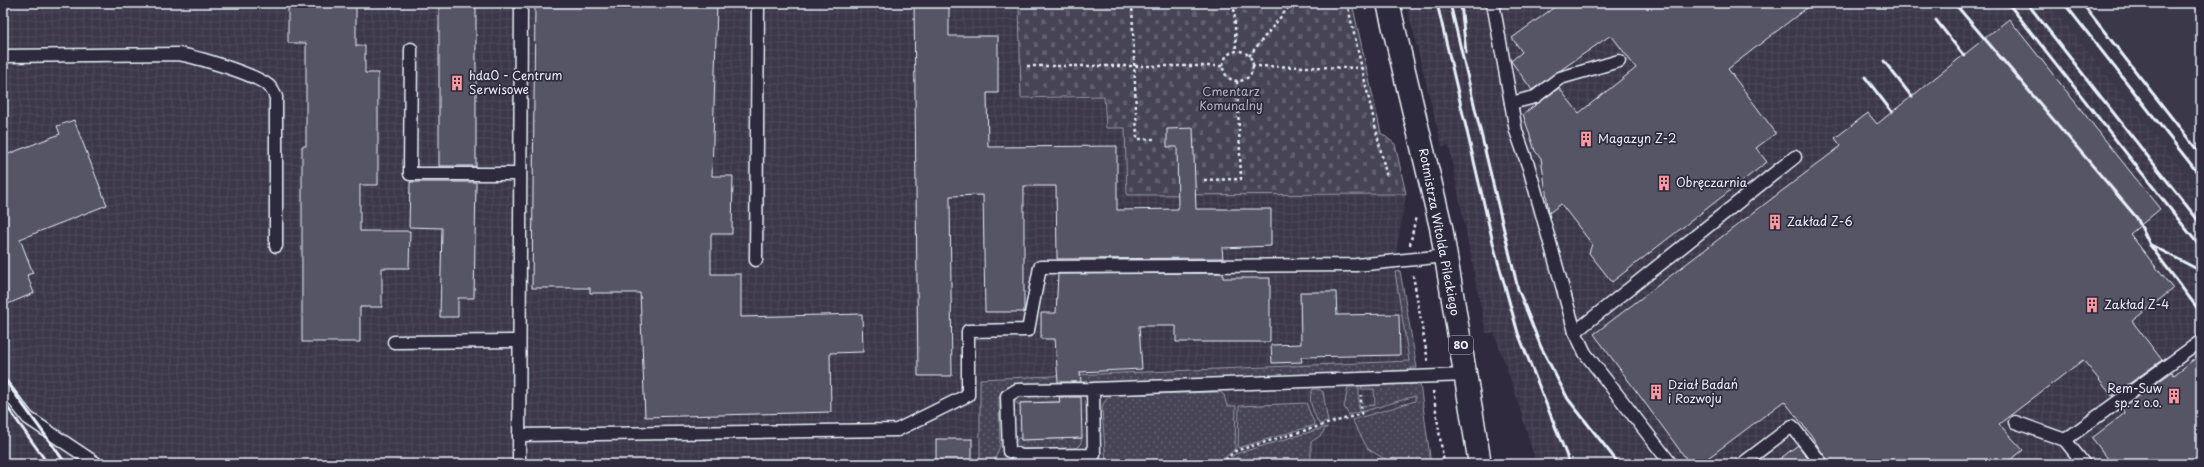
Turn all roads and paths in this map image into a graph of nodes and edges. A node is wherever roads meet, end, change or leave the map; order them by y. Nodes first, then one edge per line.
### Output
1 (521, 3) edge
2 (758, 3) edge
3 (1132, 3) edge
4 (1234, 3) edge
5 (1292, 3) edge
6 (1347, 3) edge
7 (1388, 3) edge
8 (1493, 3) edge
9 (411, 49) dead end
10 (1236, 51) junction
11 (3, 56) edge
12 (1249, 56) junction
13 (1619, 61) dead end
14 (1027, 66) dead end
15 (1134, 66) junction
16 (1223, 66) junction
17 (1252, 66) junction
18 (1362, 68) junction
19 (1237, 80) junction
20 (1511, 103) junction
21 (1156, 138) dead end
22 (1795, 157) dead end
23 (519, 174) junction
24 (1387, 178) dead end
25 (1204, 180) dead end
26 (1415, 210) dead end
27 (276, 246) dead end
28 (1446, 256) junction
29 (756, 260) dead end
30 (1410, 261) junction
31 (1575, 332) junction
32 (518, 341) junction
33 (2201, 341) edge
34 (394, 342) dead end
35 (1466, 375) junction
36 (1431, 377) junction
37 (1360, 379) junction
38 (3, 386) edge
39 (1093, 389) junction
40 (2015, 422) dead end
41 (519, 435) junction
42 (2065, 440) junction
43 (2081, 463) edge
44 (97, 464) edge
45 (519, 464) edge
46 (1221, 464) edge
47 (1444, 464) edge
48 (1480, 464) edge
49 (1671, 464) edge
50 (1742, 464) edge
51 (1822, 464) edge

1 - 23 lane
2 - 29 lane
3 - 15 path
4 - 10 path
5 - 12 path
6 - 18 path
7 - 28 main road, Rotmistrza Witolda Pileckiego / 80
8 - 20 lane
9 - 23 lane
10 - 12 path
10 - 16 path
11 - 27 lane
12 - 17 path
13 - 20 lane
14 - 15 path
15 - 16 path
15 - 21 path
16 - 19 path
17 - 18 path
17 - 19 path
18 - 24 path
19 - 25 path
20 - 31 lane
22 - 31 lane
23 - 32 lane
26 - 30 path
28 - 30 lane
28 - 35 main road, Rotmistrza Witolda Pileckiego / 80
30 - 36 path
30 - 41 lane
31 - 49 lane
32 - 34 lane
32 - 41 lane
33 - 42 lane
35 - 36 lane
35 - 48 main road, Rotmistrza Witolda Pileckiego / 80
36 - 37 lane
36 - 47 path
37 - 39 lane
37 - 46 path
38 - 44 lane
39 - 39 lane
40 - 42 lane
41 - 45 lane
42 - 43 lane
50 - 51 lane

